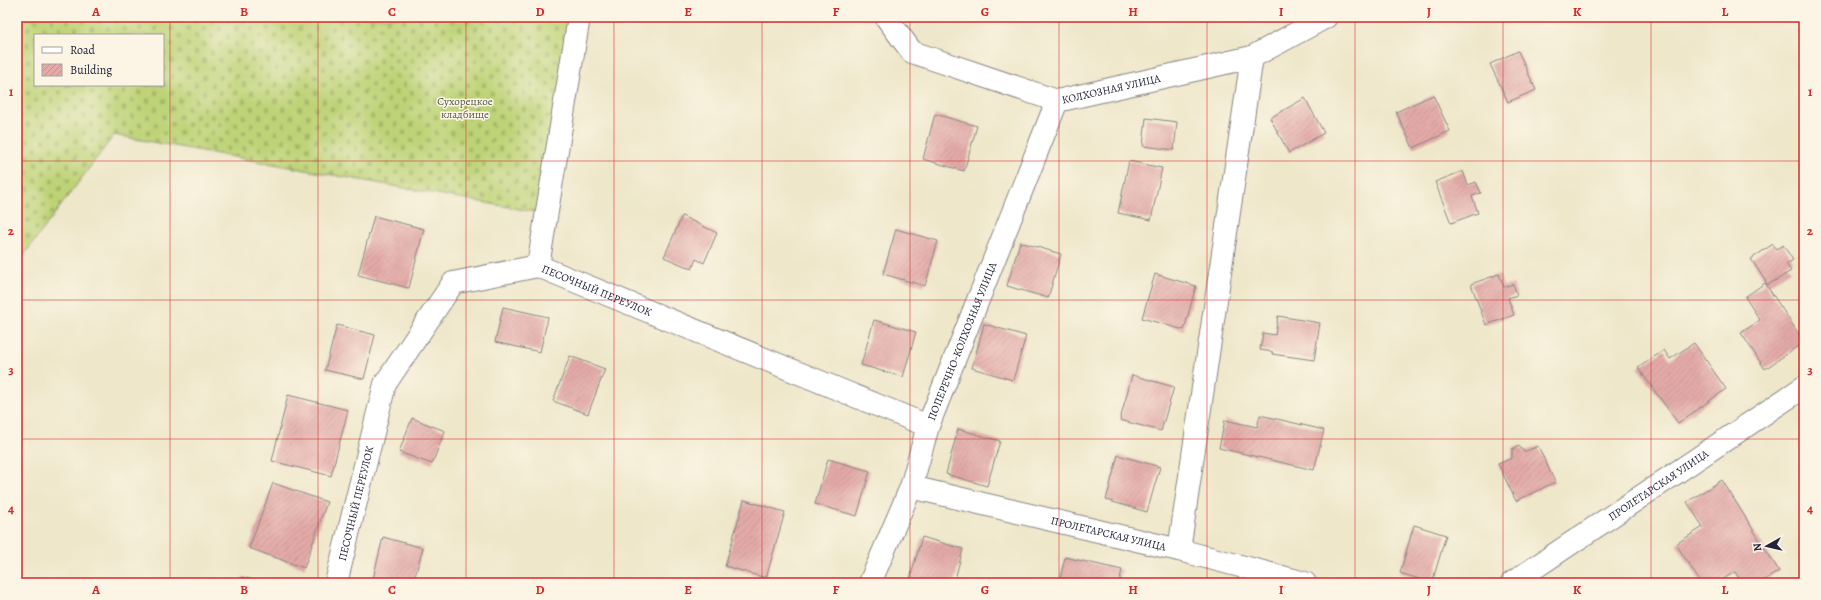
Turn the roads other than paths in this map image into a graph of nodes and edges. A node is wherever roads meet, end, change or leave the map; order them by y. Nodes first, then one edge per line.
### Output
1 (579, 17) edge
2 (886, 17) edge
3 (1326, 17) edge
4 (1252, 57) junction
5 (1057, 101) junction
6 (538, 266) junction
7 (1804, 387) edge
8 (928, 426) junction
9 (912, 487) junction
10 (1179, 550) junction
11 (336, 583) edge
12 (870, 583) edge
13 (1305, 583) edge
14 (1512, 583) edge

1 - 6 street
2 - 5 street, КОЛХОЗНАЯ УЛИЦА
3 - 4 street, КОЛХОЗНАЯ УЛИЦА
4 - 5 street, КОЛХОЗНАЯ УЛИЦА
4 - 10 street
5 - 8 street, ПОПЕРЕЧНО-КОЛХОЗНАЯ УЛИЦА
6 - 8 street, ПЕСОЧНЫЙ ПЕРЕУЛОК
6 - 11 street, ПЕСОЧНЫЙ ПЕРЕУЛОК
7 - 14 street, ПРОЛЕТАРСКАЯ УЛИЦА
8 - 9 street, ПОПЕРЕЧНО-КОЛХОЗНАЯ УЛИЦА
9 - 10 street, ПРОЛЕТАРСКАЯ УЛИЦА
9 - 12 street, ПОПЕРЕЧНО-КОЛХОЗНАЯ УЛИЦА
10 - 13 street, ПРОЛЕТАРСКАЯ УЛИЦА

